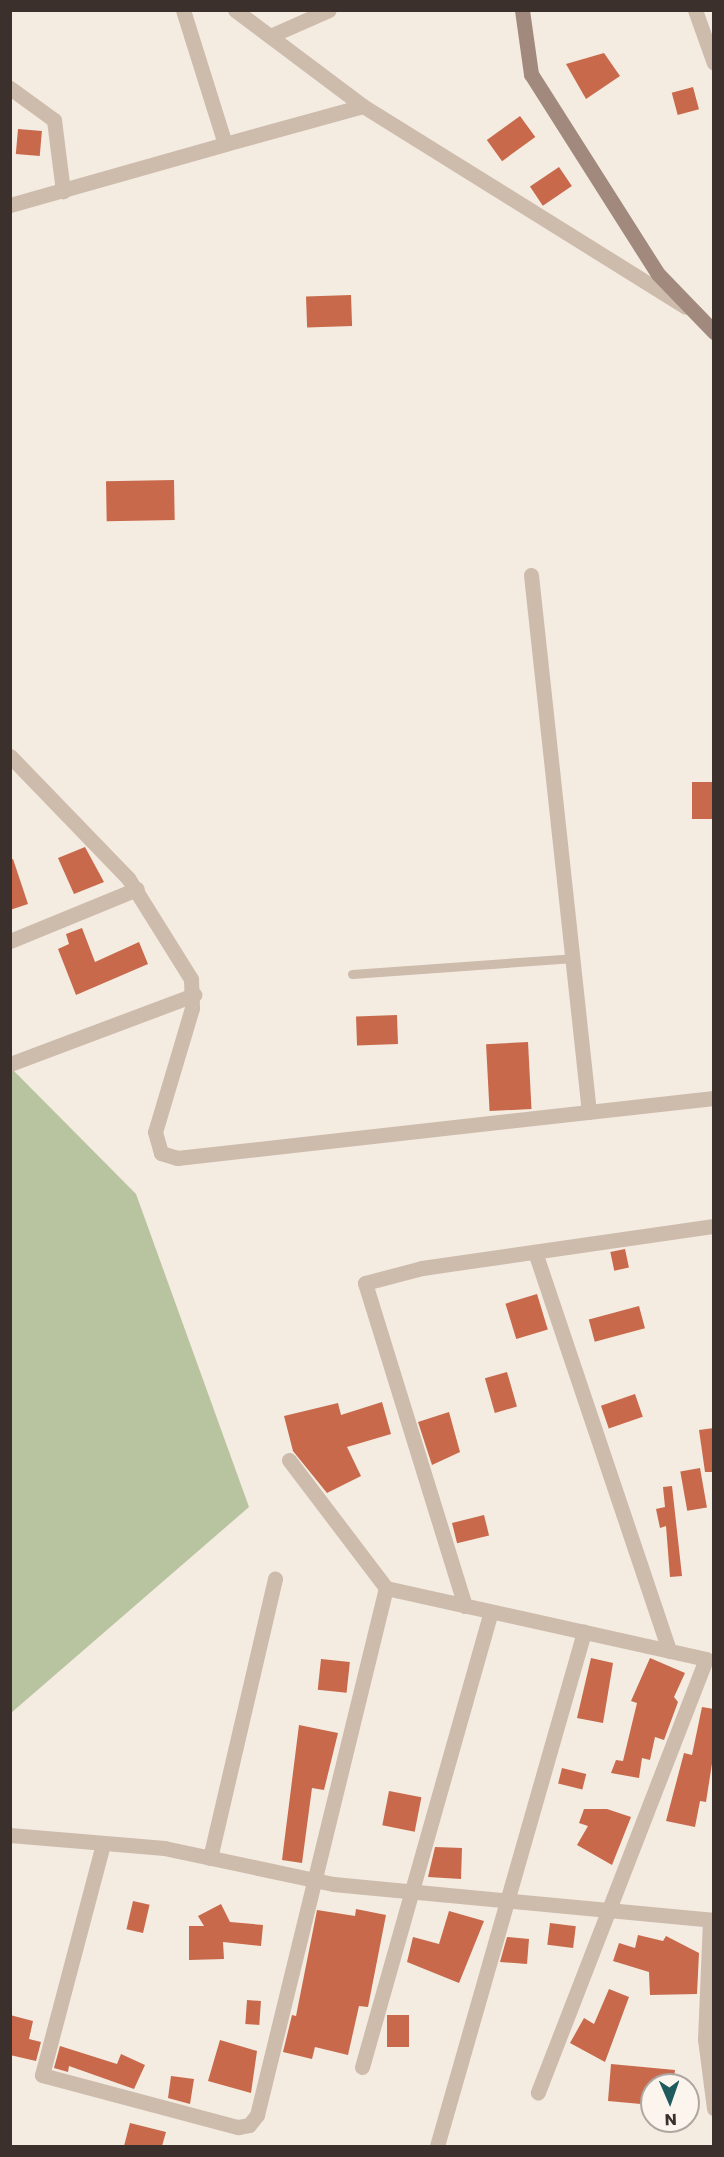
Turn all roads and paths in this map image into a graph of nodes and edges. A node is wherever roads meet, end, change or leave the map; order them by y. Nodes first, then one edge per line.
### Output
1 (183, 10) edge
2 (235, 10) edge
3 (329, 10) edge
4 (522, 10) edge
5 (695, 10) edge
6 (270, 36) junction
7 (714, 63) edge
8 (10, 88) edge
9 (363, 106) junction
10 (225, 144) junction
11 (63, 191) junction
12 (10, 205) edge
13 (696, 314) junction
14 (714, 332) edge
15 (531, 575) dead end
16 (12, 762) edge
17 (137, 890) junction
18 (10, 941) edge
19 (573, 958) junction
20 (352, 974) dead end
21 (194, 995) junction
22 (10, 1064) edge
23 (714, 1098) edge
24 (589, 1112) junction
25 (714, 1226) edge
26 (535, 1252) junction
27 (289, 1460) dead end
28 (275, 1578) dead end
29 (386, 1588) junction
30 (465, 1606) junction
31 (491, 1612) junction
32 (584, 1632) junction
33 (669, 1651) junction
34 (10, 1835) edge
35 (103, 1844) junction
36 (210, 1858) junction
37 (315, 1880) junction
38 (414, 1891) junction
39 (506, 1900) junction
40 (612, 1910) junction
41 (712, 1920) edge
42 (362, 2067) dead end
43 (538, 2093) dead end
44 (714, 2108) edge
45 (437, 2146) edge

1 - 10 street
2 - 6 street
3 - 6 street
4 - 13 main road
5 - 7 street
6 - 9 street
8 - 11 street
9 - 10 street
9 - 13 street
10 - 11 street
11 - 12 street
13 - 14 main road
15 - 19 street
16 - 17 street
17 - 18 street
17 - 21 street
19 - 20 lane
19 - 24 street
21 - 22 street
21 - 24 street
23 - 24 street
25 - 26 street
26 - 30 street
26 - 33 street
27 - 29 street
28 - 36 street
29 - 30 street
29 - 37 street
30 - 31 street
31 - 32 street
31 - 38 street
32 - 33 street
32 - 39 street
33 - 40 street
34 - 35 street
35 - 36 street
35 - 37 street
36 - 37 street
37 - 38 street
38 - 39 street
38 - 42 street
39 - 40 street
39 - 45 street
40 - 41 street
40 - 43 street
41 - 44 street

